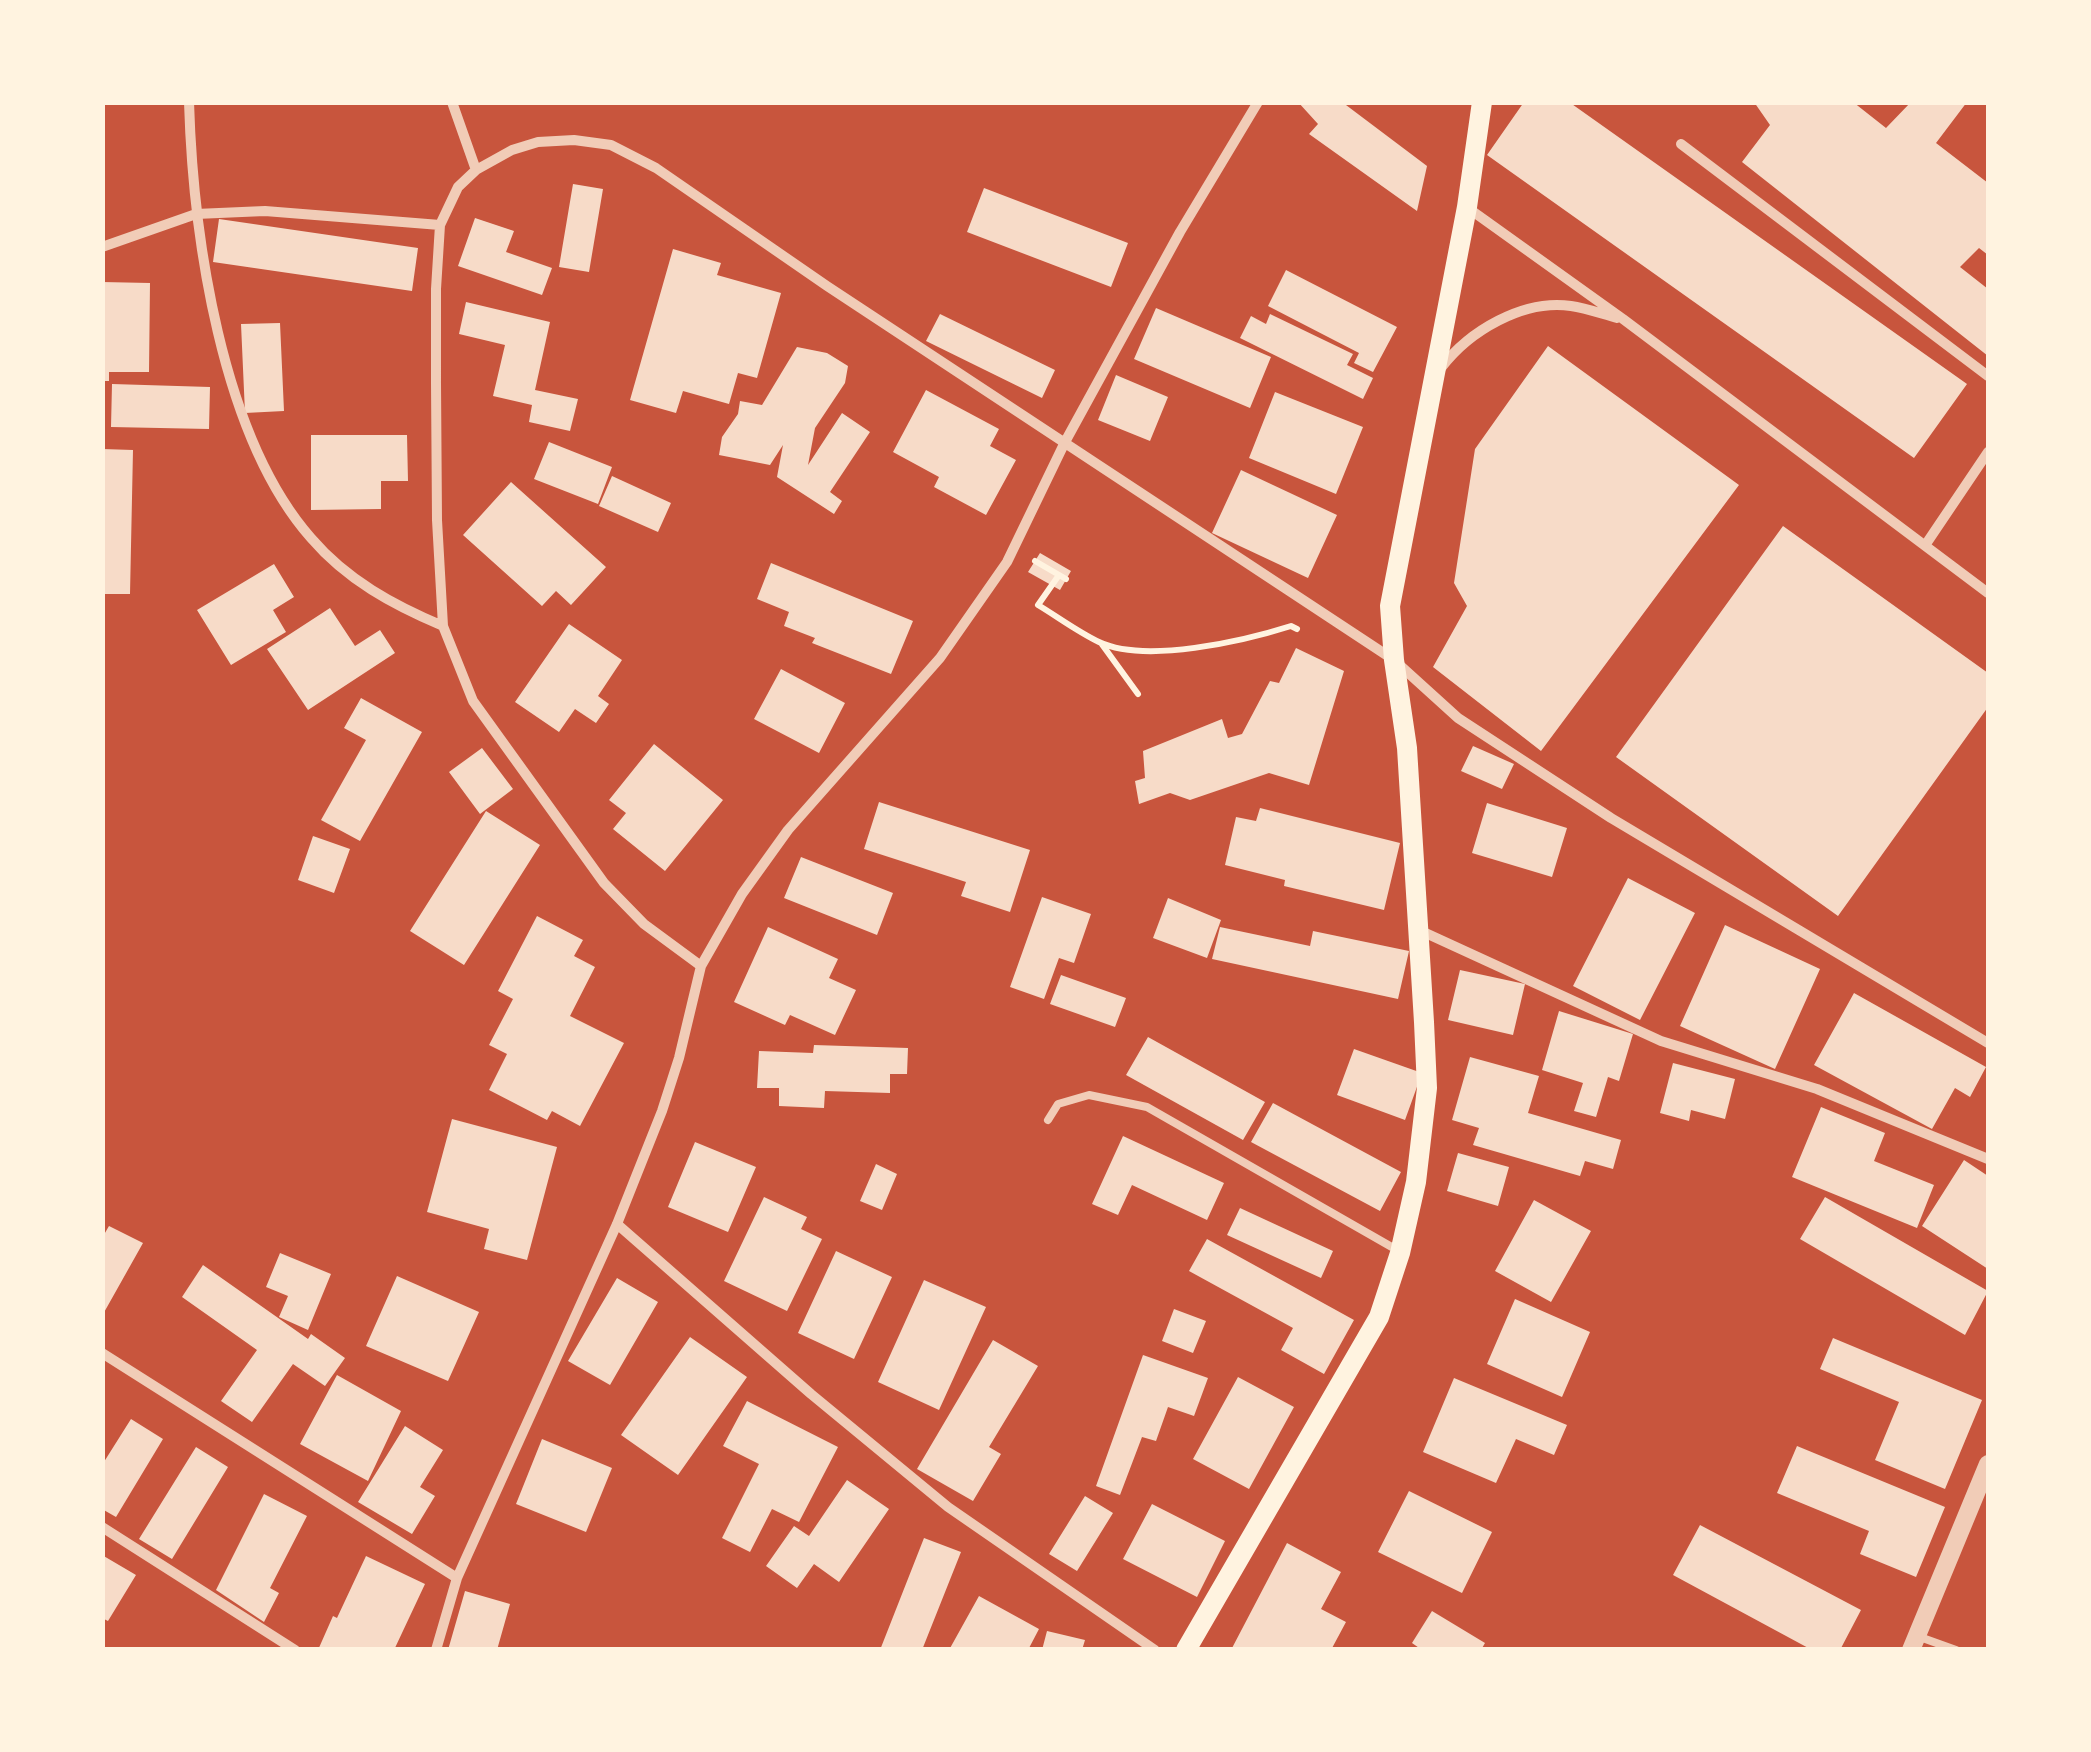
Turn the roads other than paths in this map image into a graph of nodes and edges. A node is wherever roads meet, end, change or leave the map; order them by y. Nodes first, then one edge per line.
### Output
1 (189, 102) edge
2 (452, 102) edge
3 (1258, 102) edge
4 (1482, 102) edge
5 (1681, 144) dead end
6 (476, 170) junction
7 (1468, 207) junction
8 (196, 214) junction
9 (440, 225) junction
10 (102, 247) edge
11 (1623, 319) junction
12 (1988, 376) edge
13 (1434, 377) junction
14 (1065, 442) junction
15 (1988, 452) edge
16 (1926, 544) junction
17 (1988, 593) edge
18 (444, 626) junction
19 (1394, 660) junction
20 (1418, 929) junction
21 (701, 966) junction
22 (1988, 1043) edge
23 (1048, 1120) dead end
24 (1988, 1159) edge
25 (616, 1224) junction
26 (1400, 1253) junction
27 (102, 1353) edge
28 (1988, 1464) edge
29 (102, 1527) edge
30 (457, 1578) junction
31 (1914, 1643) edge
32 (295, 1650) edge
33 (436, 1650) edge
34 (1155, 1650) edge
35 (1186, 1650) edge
36 (1956, 1650) edge

1 - 8 street
2 - 6 street
3 - 14 street
4 - 7 main road
5 - 12 street
6 - 9 street
6 - 14 street
7 - 11 street
7 - 13 main road
8 - 9 street
8 - 10 street
8 - 18 street
9 - 18 street
11 - 13 street
11 - 16 street
13 - 19 main road
14 - 19 street
14 - 21 street
15 - 16 street
16 - 17 street
18 - 21 street
19 - 20 main road
19 - 22 street
20 - 24 street
20 - 26 main road
21 - 25 street
23 - 26 lane
25 - 30 street
25 - 34 street
26 - 35 main road
27 - 30 street
28 - 31 street
29 - 32 street
30 - 33 street
31 - 36 lane

